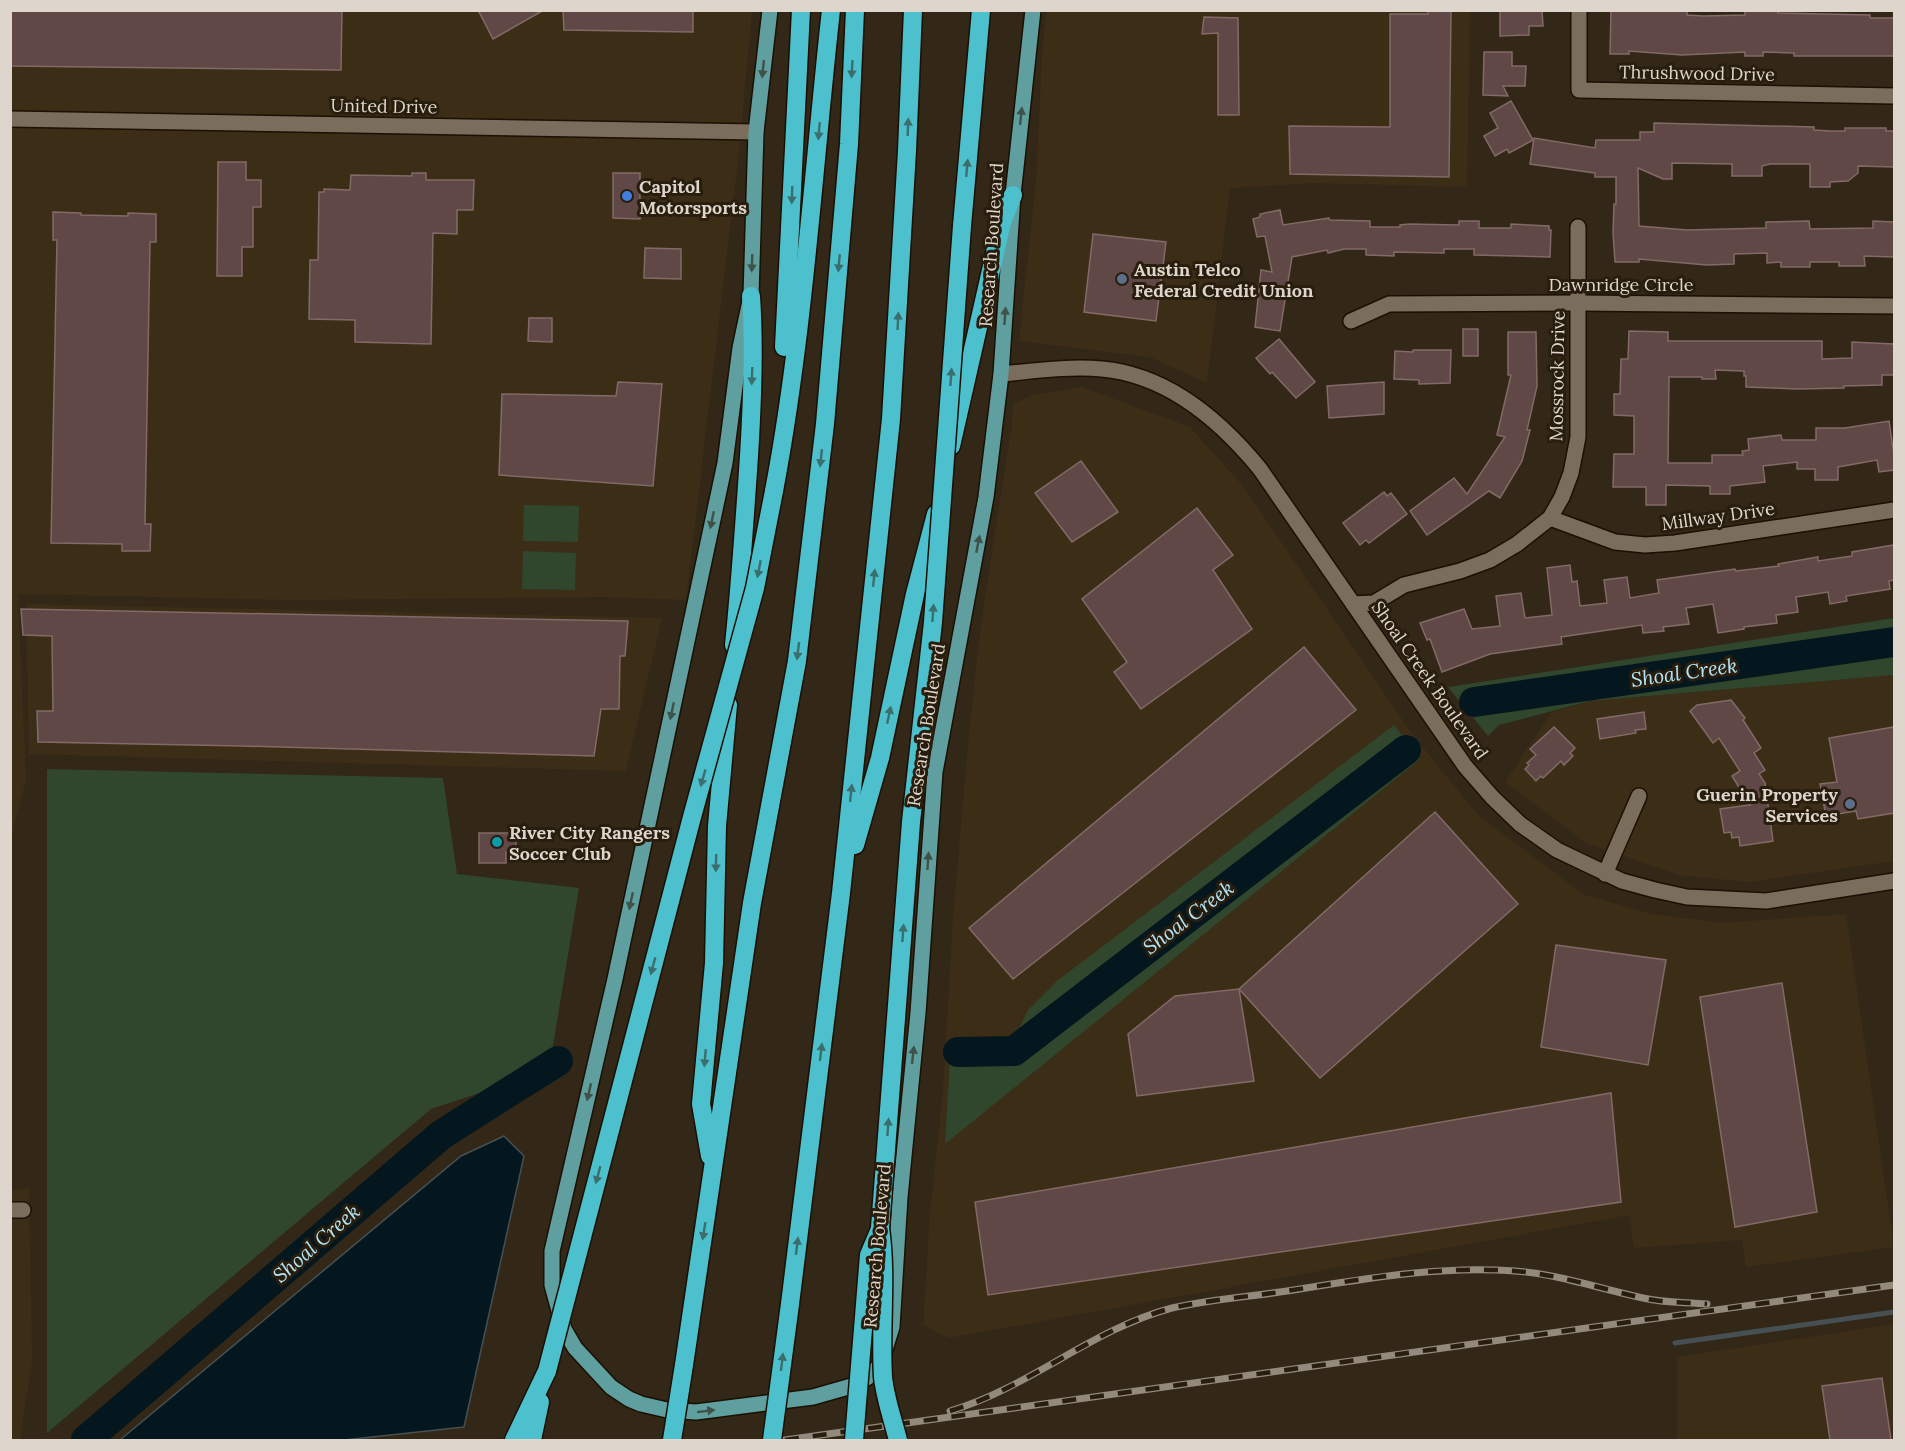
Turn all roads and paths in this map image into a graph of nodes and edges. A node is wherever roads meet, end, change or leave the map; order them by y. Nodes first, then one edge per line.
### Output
1 (770, 10) edge
2 (801, 10) edge
3 (831, 10) edge
4 (855, 10) edge
5 (913, 10) edge
6 (981, 10) edge
7 (1033, 10) edge
8 (1579, 10) edge
9 (1894, 96) edge
10 (10, 118) edge
11 (756, 132) junction
12 (1013, 195) junction
13 (1578, 226) dead end
14 (751, 296) junction
15 (1578, 303) junction
16 (1894, 306) edge
17 (1351, 321) dead end
18 (1001, 374) junction
19 (774, 491) junction
20 (1894, 510) edge
21 (1550, 518) junction
22 (1353, 604) junction
23 (1639, 796) dead end
24 (1605, 874) junction
25 (1894, 881) edge
26 (841, 893) junction
27 (712, 1173) junction
28 (880, 1228) junction
29 (547, 1371) junction
30 (514, 1440) edge
31 (532, 1440) edge
32 (672, 1440) edge
33 (772, 1440) edge
34 (854, 1440) edge
35 (898, 1440) edge

1 -> 11 main road, Research Boulevard
2 -> 19 highway
3 -> 19 highway
4 -> 27 highway
26 -> 5 highway
28 -> 6 highway, bridge
12 -> 7 main road, Research Boulevard
8 - 9 street, Thrushwood Drive
10 - 11 street, United Drive
11 -> 14 main road, Research Boulevard
18 -> 12 main road, Research Boulevard
26 -> 12 highway
13 - 15 street, Mossrock Drive
14 -> 18 main road, Research Boulevard
14 -> 27 highway
15 - 16 street, Dawnridge Circle
15 - 17 street, Dawnridge Circle
15 - 21 street, Mossrock Drive
18 - 22 street, Shoal Creek Boulevard
19 -> 29 highway, bridge
20 - 21 street, Millway Drive
21 - 22 street, Mossrock Drive
22 - 24 street, Shoal Creek Boulevard
23 - 24 street
24 - 25 street, Shoal Creek Boulevard
33 -> 26 highway, bridge
27 -> 32 highway, bridge
28 - 34 highway, bridge
28 - 35 highway, bridge
29 - 30 highway
29 - 31 highway

